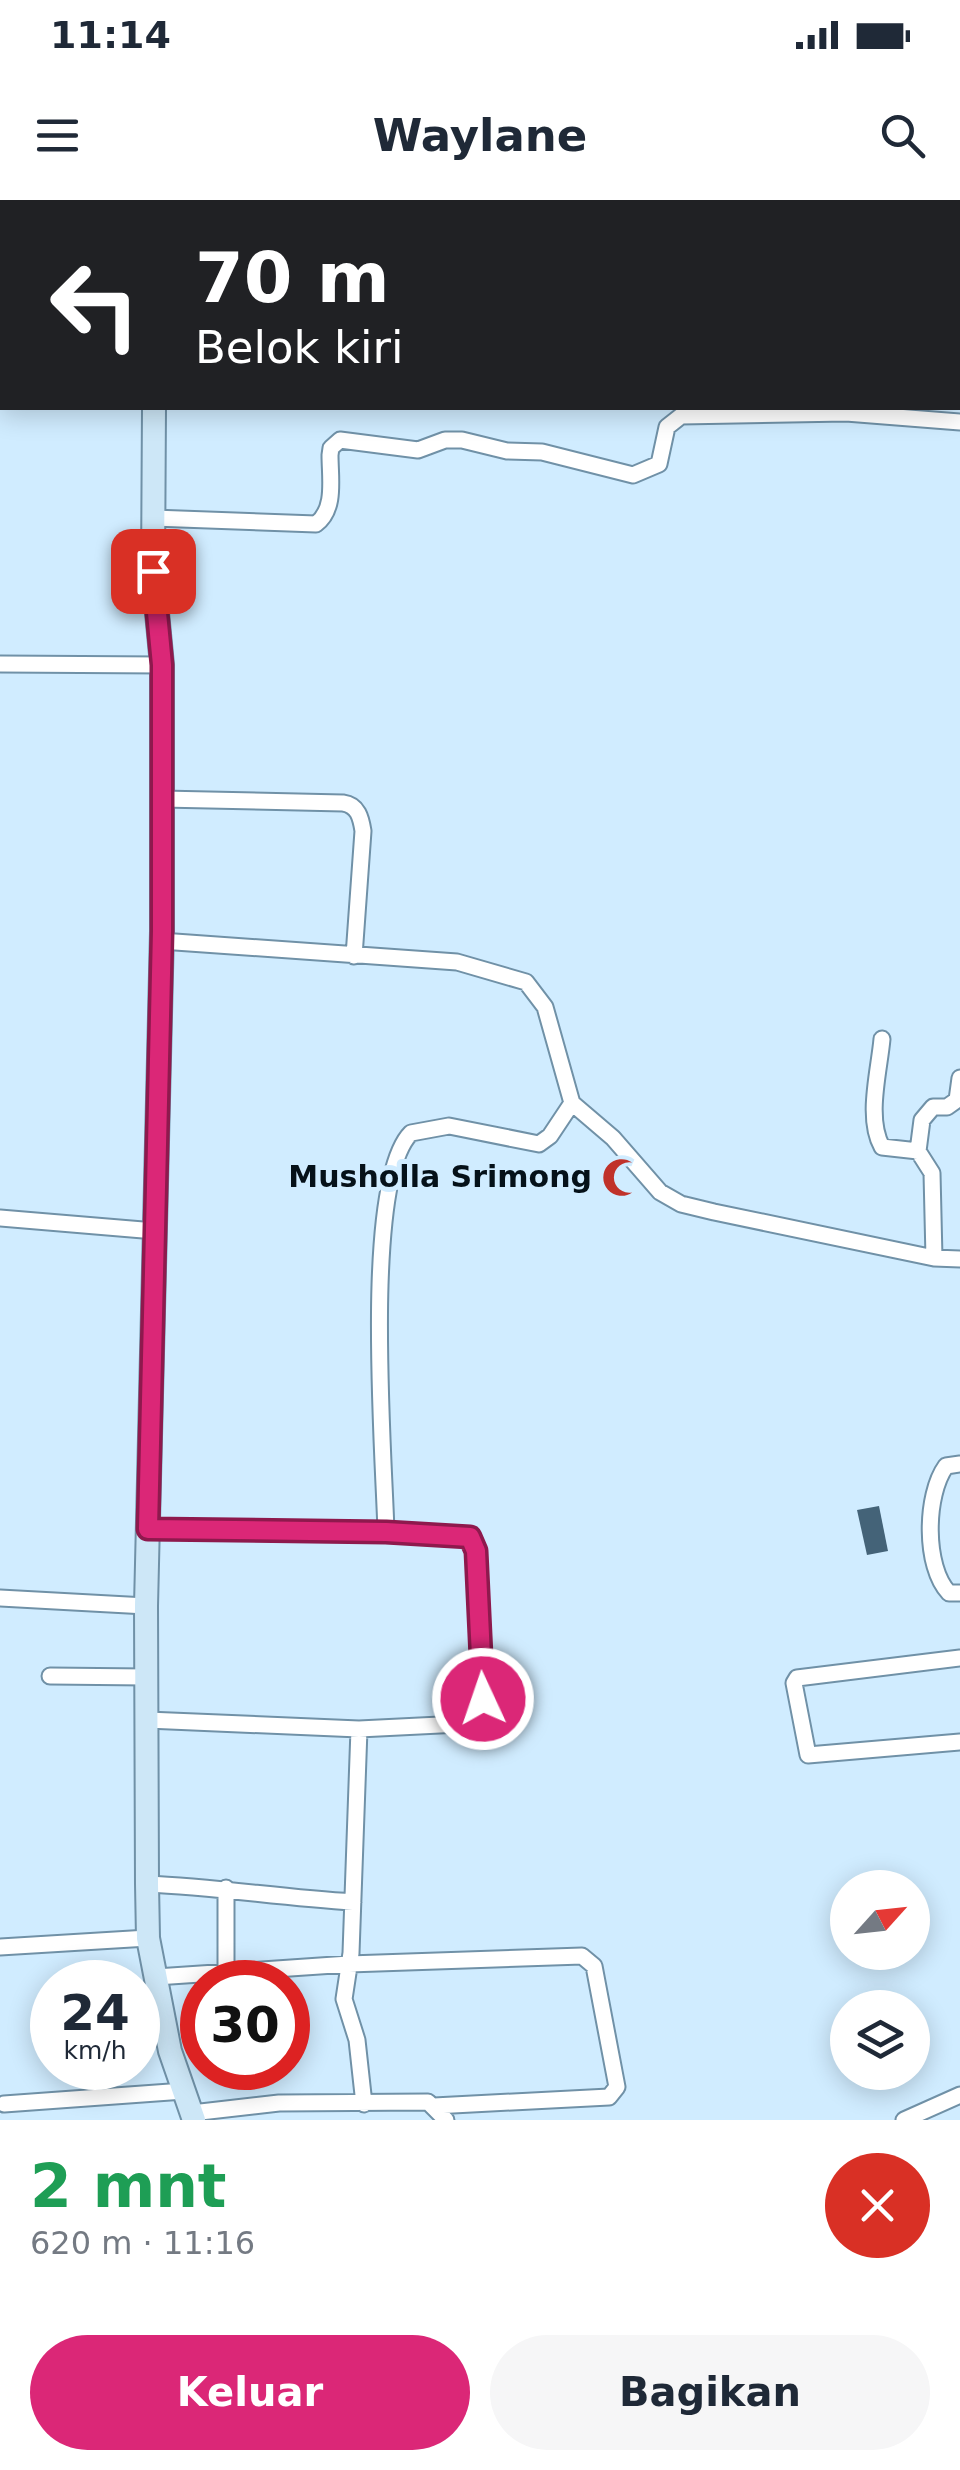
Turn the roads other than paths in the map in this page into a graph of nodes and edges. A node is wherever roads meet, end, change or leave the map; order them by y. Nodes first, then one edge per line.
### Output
1 (154, 410) edge
2 (960, 422) edge
3 (153, 518) junction
4 (0, 664) edge
5 (162, 665) junction
6 (162, 799) junction
7 (162, 941) junction
8 (354, 956) junction
9 (882, 1040) dead end
10 (960, 1078) edge
11 (572, 1103) junction
12 (918, 1151) junction
13 (0, 1218) edge
14 (155, 1231) junction
15 (934, 1258) junction
16 (960, 1259) edge
17 (960, 1464) edge
18 (148, 1529) junction
19 (386, 1532) junction
20 (960, 1593) edge
21 (0, 1598) edge
22 (146, 1606) junction
23 (960, 1658) edge
24 (50, 1676) dead end
25 (146, 1677) junction
26 (148, 1720) junction
27 (358, 1729) junction
28 (960, 1742) edge
29 (147, 1884) junction
30 (226, 1888) junction
31 (353, 1902) junction
32 (148, 1938) junction
33 (0, 1947) edge
34 (153, 1960) edge
35 (226, 1960) edge
36 (349, 1964) junction
37 (310, 1967) edge
38 (160, 1998) edge
39 (960, 2095) edge
40 (542, 2102) junction
41 (4, 2104) dead end
42 (364, 2104) junction
43 (434, 2106) junction
44 (190, 2108) edge
45 (446, 2120) edge
46 (542, 2120) edge
47 (904, 2120) edge

1 - 3 street
2 - 3 street
3 - 5 street
4 - 5 street
5 - 6 street
6 - 7 street
6 - 8 street
7 - 8 street
7 - 14 street
8 - 11 street
9 - 12 street
10 - 12 street
11 - 15 street
11 - 19 street
12 - 15 street
13 - 14 street
14 - 18 street
15 - 16 street
17 - 20 street
18 - 19 street
18 - 22 street
19 - 27 street
21 - 22 street
22 - 25 street
23 - 28 street
24 - 25 street
25 - 26 street
26 - 27 street
26 - 29 street
27 - 31 street
29 - 30 street
29 - 32 street
30 - 31 street
30 - 35 street
31 - 36 street
32 - 33 street
32 - 34 street
36 - 37 street
36 - 40 street
36 - 42 street
38 - 44 street
39 - 47 street
40 - 43 street
40 - 46 street
41 - 44 street
42 - 43 street
42 - 44 street
43 - 45 street

